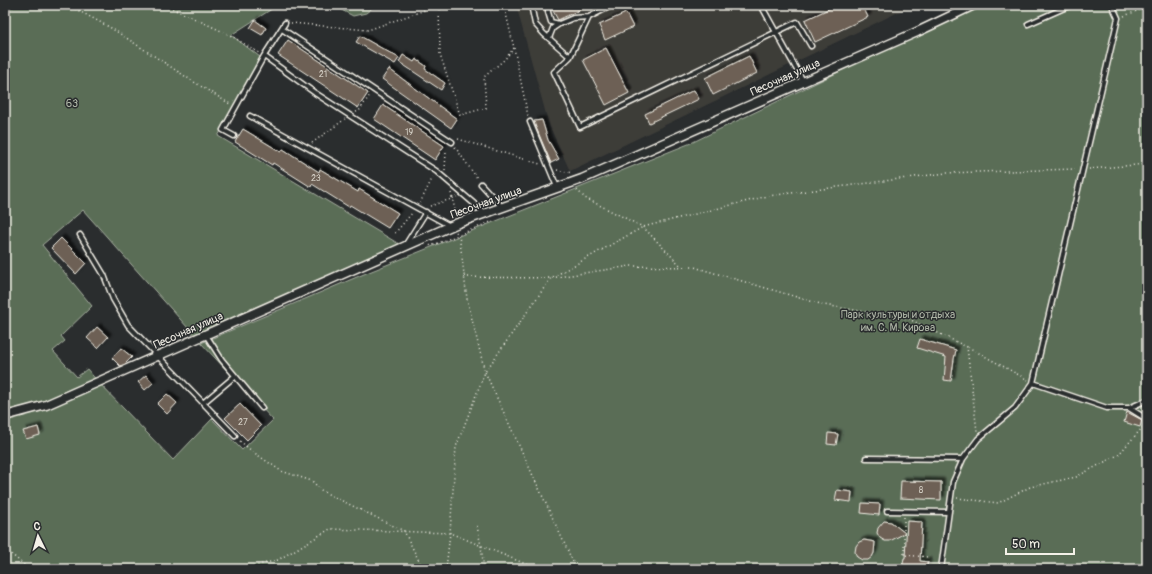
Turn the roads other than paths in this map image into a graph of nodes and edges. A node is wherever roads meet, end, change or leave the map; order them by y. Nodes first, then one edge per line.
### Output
1 (531, 5) edge
2 (548, 5) edge
3 (613, 5) edge
4 (761, 5) edge
5 (974, 5) edge
6 (1071, 5) edge
7 (1112, 5) edge
8 (590, 17) junction
9 (285, 23) road end
10 (559, 24) junction
11 (1028, 24) dead end
12 (282, 29) junction
13 (776, 32) junction
14 (549, 38) junction
15 (811, 46) dead end
16 (264, 56) junction
17 (570, 57) junction
18 (803, 81) junction
19 (250, 116) dead end
20 (530, 122) road end
21 (234, 136) dead end
22 (453, 140) road end
23 (481, 184) road end
24 (557, 187) junction
25 (503, 207) junction
26 (426, 212) junction
27 (485, 213) junction
28 (450, 226) junction
29 (80, 235) dead end
30 (405, 247) junction
31 (206, 335) junction
32 (158, 356) junction
33 (235, 376) junction
34 (1033, 383) junction
35 (1147, 400) edge
36 (203, 403) junction
37 (262, 408) dead end
38 (1129, 408) junction
39 (5, 416) edge
40 (1147, 422) edge
41 (235, 436) road end
42 (866, 458) dead end
43 (963, 459) junction
44 (887, 511) dead end
45 (949, 512) junction
46 (941, 569) edge

1 - 14 lane
2 - 10 lane
3 - 8 lane
4 - 13 lane
5 - 18 street, Песочная улица
6 - 11 lane
7 - 34 lane
8 - 10 lane
8 - 17 lane
9 - 12 lane
10 - 14 lane
12 - 16 lane
12 - 22 lane
13 - 15 lane
13 - 17 lane
13 - 18 lane
14 - 17 lane
16 - 21 lane
16 - 27 lane
18 - 24 street, Песочная улица
19 - 26 lane
20 - 24 lane
23 - 25 lane
24 - 25 street, Песочная улица
25 - 27 street, Песочная улица
26 - 28 lane
26 - 30 lane
27 - 28 street, Песочная улица
28 - 30 street, Песочная улица
29 - 32 lane
30 - 31 street, Песочная улица
31 - 32 street, Песочная улица
31 - 33 lane
32 - 36 lane
32 - 39 street, Песочная улица
33 - 36 lane
33 - 37 lane
34 - 38 lane
34 - 43 lane
35 - 38 lane
36 - 41 lane
38 - 40 lane
42 - 43 lane
43 - 45 lane
44 - 45 lane
45 - 46 lane

